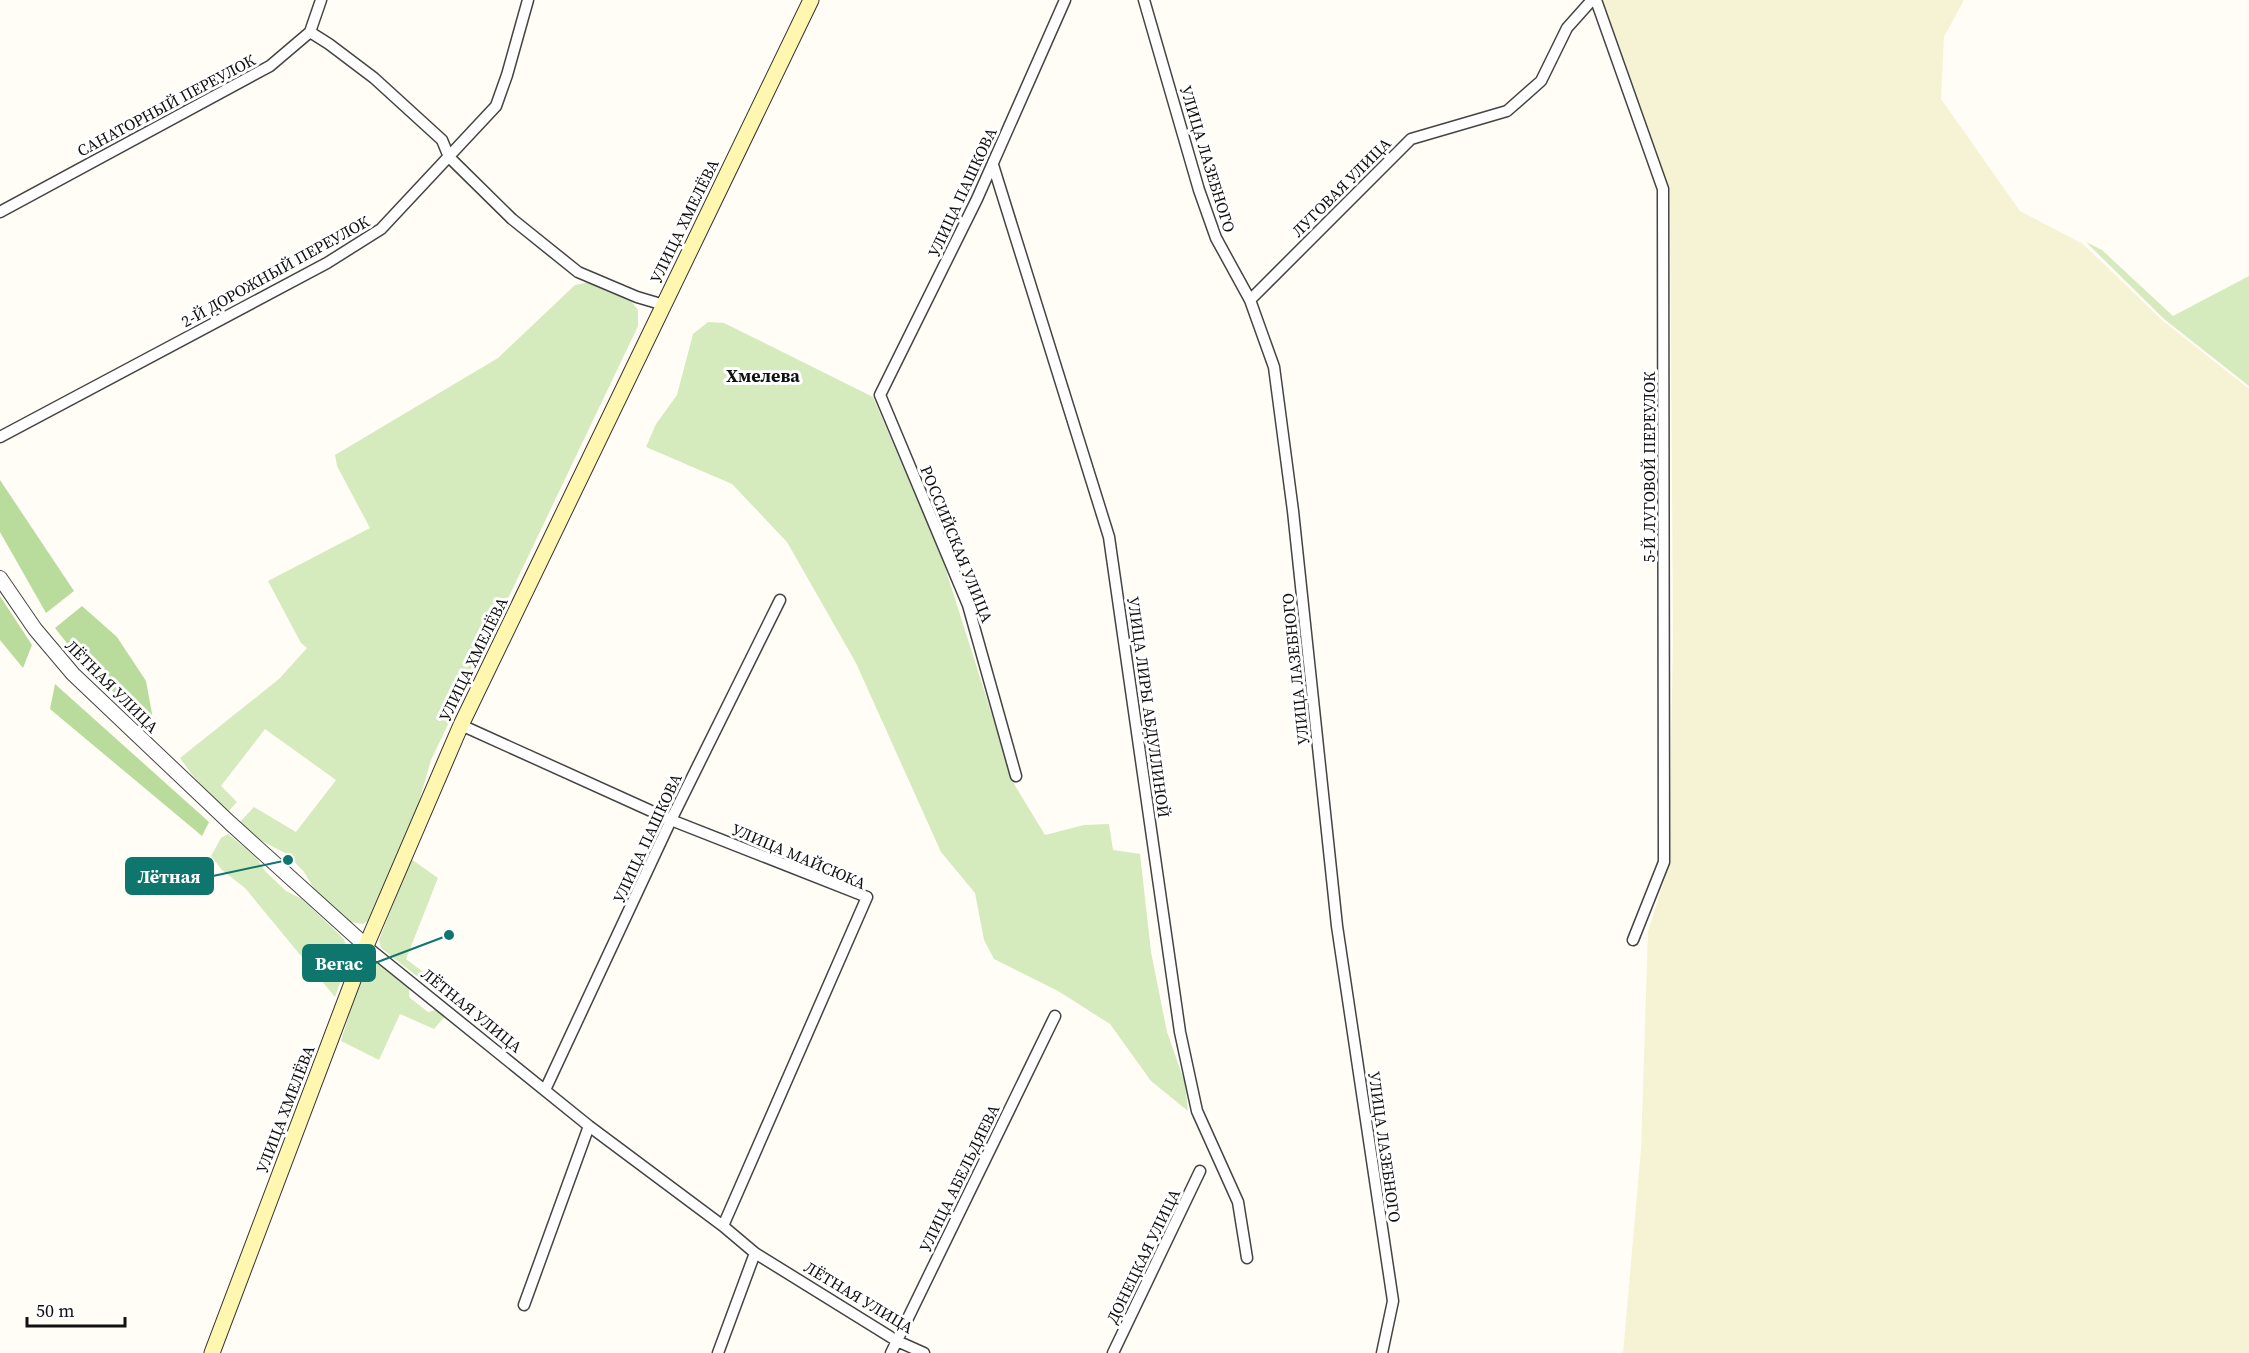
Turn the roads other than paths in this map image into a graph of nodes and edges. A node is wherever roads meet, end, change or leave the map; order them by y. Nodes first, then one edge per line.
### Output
1 (321, 0) edge
2 (528, 0) edge
3 (811, 0) edge
4 (1065, 0) edge
5 (1144, 0) edge
6 (1594, 0) edge
7 (310, 32) junction
8 (449, 157) junction
9 (993, 165) junction
10 (0, 212) edge
11 (1250, 300) junction
12 (664, 305) junction
13 (880, 395) joint
14 (0, 437) edge
15 (0, 578) edge
16 (780, 600) dead end
17 (461, 725) junction
18 (1017, 776) dead end
19 (671, 820) junction
20 (1633, 940) dead end
21 (366, 946) junction
22 (1055, 1016) dead end
23 (545, 1090) junction
24 (589, 1125) junction
25 (1200, 1171) dead end
26 (723, 1227) junction
27 (755, 1253) junction
28 (1247, 1258) dead end
29 (524, 1305) dead end
30 (897, 1341) junction
31 (212, 1353) edge
32 (717, 1353) edge
33 (891, 1353) edge
34 (924, 1353) edge
35 (1113, 1353) edge
36 (1382, 1353) edge

1 - 7 street
2 - 8 street, 2-Й ДОРОЖНЫЙ ПЕРЕУЛОК
3 - 12 main road, УЛИЦА ХМЕЛЁВА
4 - 9 street, УЛИЦА ПАШКОВА
5 - 11 street, УЛИЦА ЛАЗЕБНОГО
6 - 11 street, ЛУГОВАЯ УЛИЦА
6 - 20 street, 5-Й ЛУГОВОЙ ПЕРЕУЛОК
7 - 8 street
7 - 10 street, САНАТОРНЫЙ ПЕРЕУЛОК
8 - 12 street
8 - 14 street, 2-Й ДОРОЖНЫЙ ПЕРЕУЛОК
9 - 13 street, УЛИЦА ПАШКОВА
9 - 28 street, УЛИЦА ЛИРЫ АБДУЛЛИНОЙ
11 - 36 street, УЛИЦА ЛАЗЕБНОГО
12 - 17 main road, УЛИЦА ХМЕЛЁВА
13 - 18 street, РОССИЙСКАЯ УЛИЦА
15 - 21 street, ЛЁТНАЯ УЛИЦА
16 - 19 street, УЛИЦА ПАШКОВА
17 - 19 street, УЛИЦА МАЙСЮКА
17 - 21 main road, УЛИЦА ХМЕЛЁВА
19 - 23 street, УЛИЦА ПАШКОВА
19 - 26 street, УЛИЦА МАЙСЮКА
21 - 23 street, ЛЁТНАЯ УЛИЦА
21 - 31 main road, УЛИЦА ХМЕЛЁВА
22 - 30 street, УЛИЦА АБЕЛЬДЯЕВА
23 - 24 street, ЛЁТНАЯ УЛИЦА
24 - 26 street, ЛЁТНАЯ УЛИЦА
24 - 29 street
25 - 35 street, ДОНЕЦКАЯ УЛИЦА
26 - 27 street, ЛЁТНАЯ УЛИЦА
27 - 30 street, ЛЁТНАЯ УЛИЦА
27 - 32 street
30 - 33 street, УЛИЦА АБЕЛЬДЯЕВА
30 - 34 street, ЛЁТНАЯ УЛИЦА

